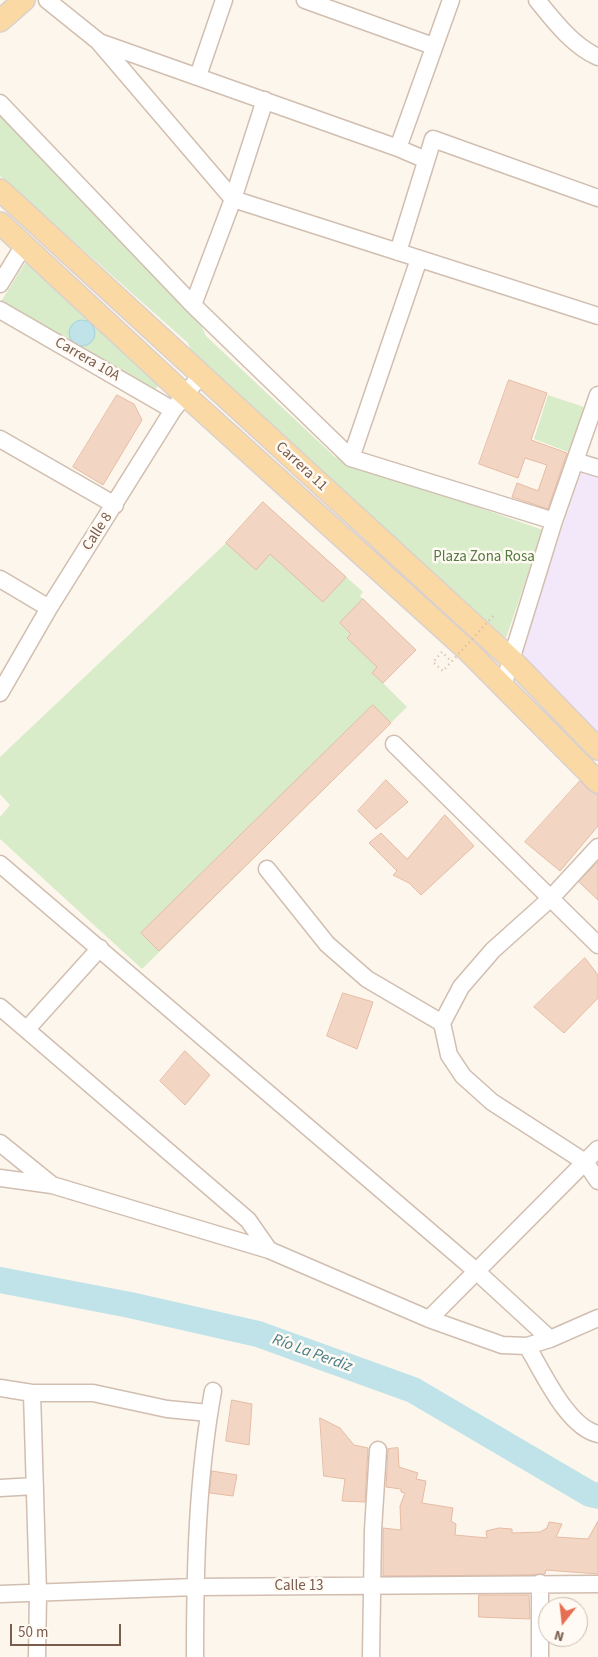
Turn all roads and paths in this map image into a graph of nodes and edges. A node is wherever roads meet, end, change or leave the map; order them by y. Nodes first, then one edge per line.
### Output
1 (24, 0) edge
2 (47, 0) edge
3 (224, 0) edge
4 (305, 0) edge
5 (451, 0) edge
6 (537, 0) edge
7 (0, 21) edge
8 (98, 41) junction
9 (433, 46) junction
10 (598, 57) edge
11 (198, 76) junction
12 (266, 100) junction
13 (0, 103) edge
14 (398, 148) junction
15 (426, 160) junction
16 (0, 190) edge
17 (598, 198) edge
18 (233, 199) junction
19 (0, 223) edge
20 (24, 245) junction
21 (398, 252) junction
22 (419, 259) junction
23 (0, 284) edge
24 (193, 305) junction
25 (0, 310) edge
26 (598, 316) edge
27 (201, 375) junction
28 (598, 395) edge
29 (178, 402) junction
30 (0, 439) edge
31 (351, 458) junction
32 (575, 461) junction
33 (598, 468) edge
34 (115, 505) junction
35 (554, 521) junction
36 (0, 579) edge
37 (49, 608) junction
38 (493, 616) dead end
39 (449, 659) dead end
40 (511, 659) junction
41 (503, 686) junction
42 (0, 693) edge
43 (394, 744) dead end
44 (598, 749) edge
45 (598, 782) edge
46 (598, 847) edge
47 (0, 864) edge
48 (267, 869) dead end
49 (551, 898) junction
50 (598, 944) edge
51 (100, 948) junction
52 (0, 1007) edge
53 (442, 1023) junction
54 (27, 1029) junction
55 (0, 1143) edge
56 (598, 1149) edge
57 (585, 1162) junction
58 (0, 1178) edge
59 (598, 1181) edge
60 (52, 1185) junction
61 (269, 1250) junction
62 (476, 1270) junction
63 (598, 1318) edge
64 (429, 1319) junction
65 (550, 1339) junction
66 (527, 1346) junction
67 (0, 1388) edge
68 (213, 1390) dead end
69 (32, 1393) junction
70 (209, 1413) junction
71 (598, 1434) edge
72 (378, 1450) dead end
73 (35, 1486) junction
74 (0, 1488) edge
75 (540, 1584) junction
76 (598, 1584) edge
77 (195, 1587) junction
78 (371, 1587) junction
79 (38, 1592) junction
80 (0, 1594) edge
81 (37, 1657) edge
82 (195, 1657) edge
83 (371, 1657) edge
84 (540, 1657) edge

1 - 7 main road
2 - 8 street
3 - 11 street
4 - 9 street
5 - 9 street
6 - 10 street
8 - 11 street
8 - 18 street
9 - 14 street
11 - 12 street
12 - 14 street
12 - 18 street
13 - 24 street
14 - 15 street
15 - 17 street
15 - 21 street
16 - 27 main road, Carrera 11
18 - 21 street
18 - 24 street
19 - 20 main road, Carrera 11
20 - 23 street
20 - 29 main road, Carrera 11
21 - 22 street
22 - 26 street
22 - 31 street
24 - 31 street
25 - 29 street, Carrera 10A
27 - 29 street, Calle 8
27 - 40 main road, Carrera 11
28 - 32 street
29 - 34 street, Calle 8
29 - 41 main road, Carrera 11
30 - 34 street
31 - 35 street
32 - 33 street
32 - 35 street
34 - 37 street, Calle 8
35 - 40 street
36 - 37 street
37 - 42 street, Calle 8
38 - 39 path, bridge
40 - 41 street
40 - 44 main road, Carrera 11
41 - 45 main road, Carrera 11
43 - 49 street
46 - 49 street
47 - 51 street
48 - 53 street
49 - 50 street
49 - 53 street
51 - 54 street
51 - 62 street
52 - 54 street
53 - 57 street
54 - 61 street
55 - 60 street
56 - 57 street
57 - 59 street
57 - 62 street
58 - 60 street
60 - 61 street
61 - 64 street
62 - 64 street
62 - 65 street
63 - 65 street
64 - 66 street
65 - 66 street
66 - 71 street
67 - 69 street
68 - 70 street
69 - 70 street
69 - 73 street
70 - 77 street
72 - 78 street
73 - 74 street
73 - 79 street
75 - 76 street, Calle 13
75 - 78 street, Calle 13
75 - 84 street
77 - 78 street, Calle 13
77 - 79 street, Calle 13
77 - 82 street
78 - 83 street
79 - 80 street, Calle 13
79 - 81 street

